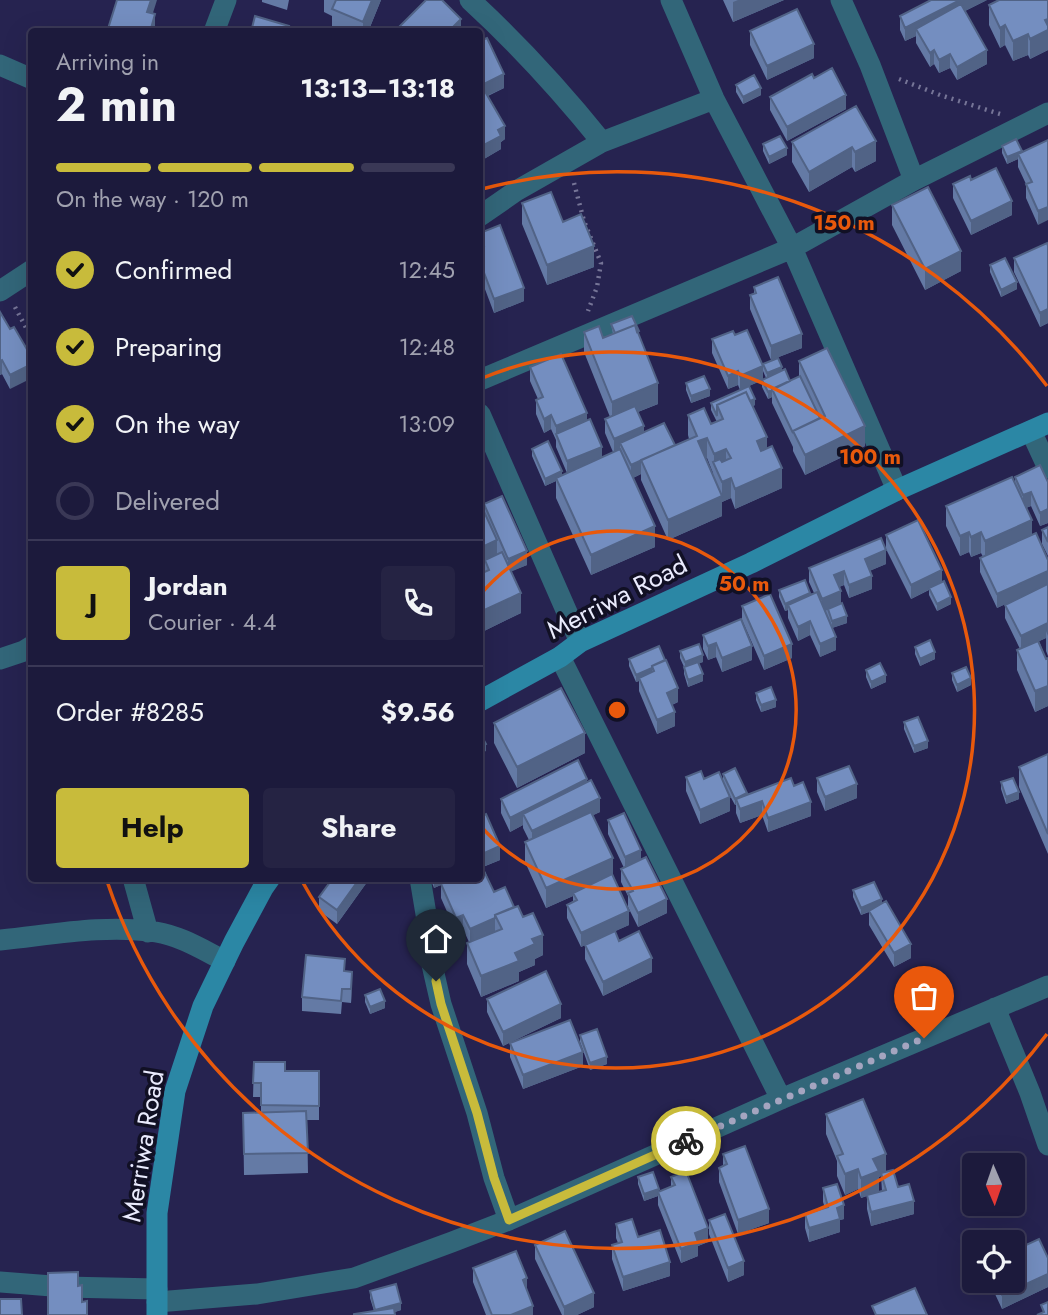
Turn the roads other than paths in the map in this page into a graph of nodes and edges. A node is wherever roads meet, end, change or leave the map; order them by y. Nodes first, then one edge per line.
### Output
1 (226, 0) edge
2 (470, 0) edge
3 (671, 0) edge
4 (841, 0) edge
5 (216, 28) edge
6 (0, 65) edge
7 (28, 77) edge
8 (713, 99) junction
9 (1039, 117) edge
10 (601, 142) junction
11 (914, 180) junction
12 (483, 214) edge
13 (792, 248) junction
14 (28, 273) edge
15 (2, 289) edge
16 (483, 379) edge
17 (483, 421) edge
18 (1040, 427) edge
19 (1048, 468) edge
20 (897, 490) junction
21 (580, 642) junction
22 (28, 648) edge
23 (560, 657) junction
24 (0, 659) edge
25 (483, 699) edge
26 (134, 882) edge
27 (268, 882) edge
28 (421, 882) edge
29 (148, 932) junction
30 (0, 940) edge
31 (225, 961) junction
32 (1048, 986) edge
33 (995, 1008) junction
34 (781, 1099) junction
35 (1048, 1146) edge
36 (509, 1220) junction
37 (0, 1282) edge
38 (157, 1302) edge

1 - 5 street
2 - 10 street
3 - 8 street
4 - 11 street
6 - 7 street
8 - 10 street
8 - 13 street
9 - 11 street
10 - 12 street
11 - 13 street
13 - 16 street
13 - 20 street
14 - 15 street
17 - 21 street
18 - 19 street
18 - 20 street, Merriwa Road
20 - 21 street, Merriwa Road
21 - 23 street, Merriwa Road
22 - 24 street
23 - 25 street, Merriwa Road
23 - 34 street
26 - 29 street
27 - 31 street, Merriwa Road
28 - 36 street
29 - 30 street
29 - 31 street
31 - 38 street, Merriwa Road
32 - 33 street
33 - 34 street
33 - 35 street
34 - 36 street
36 - 38 street
37 - 38 street

